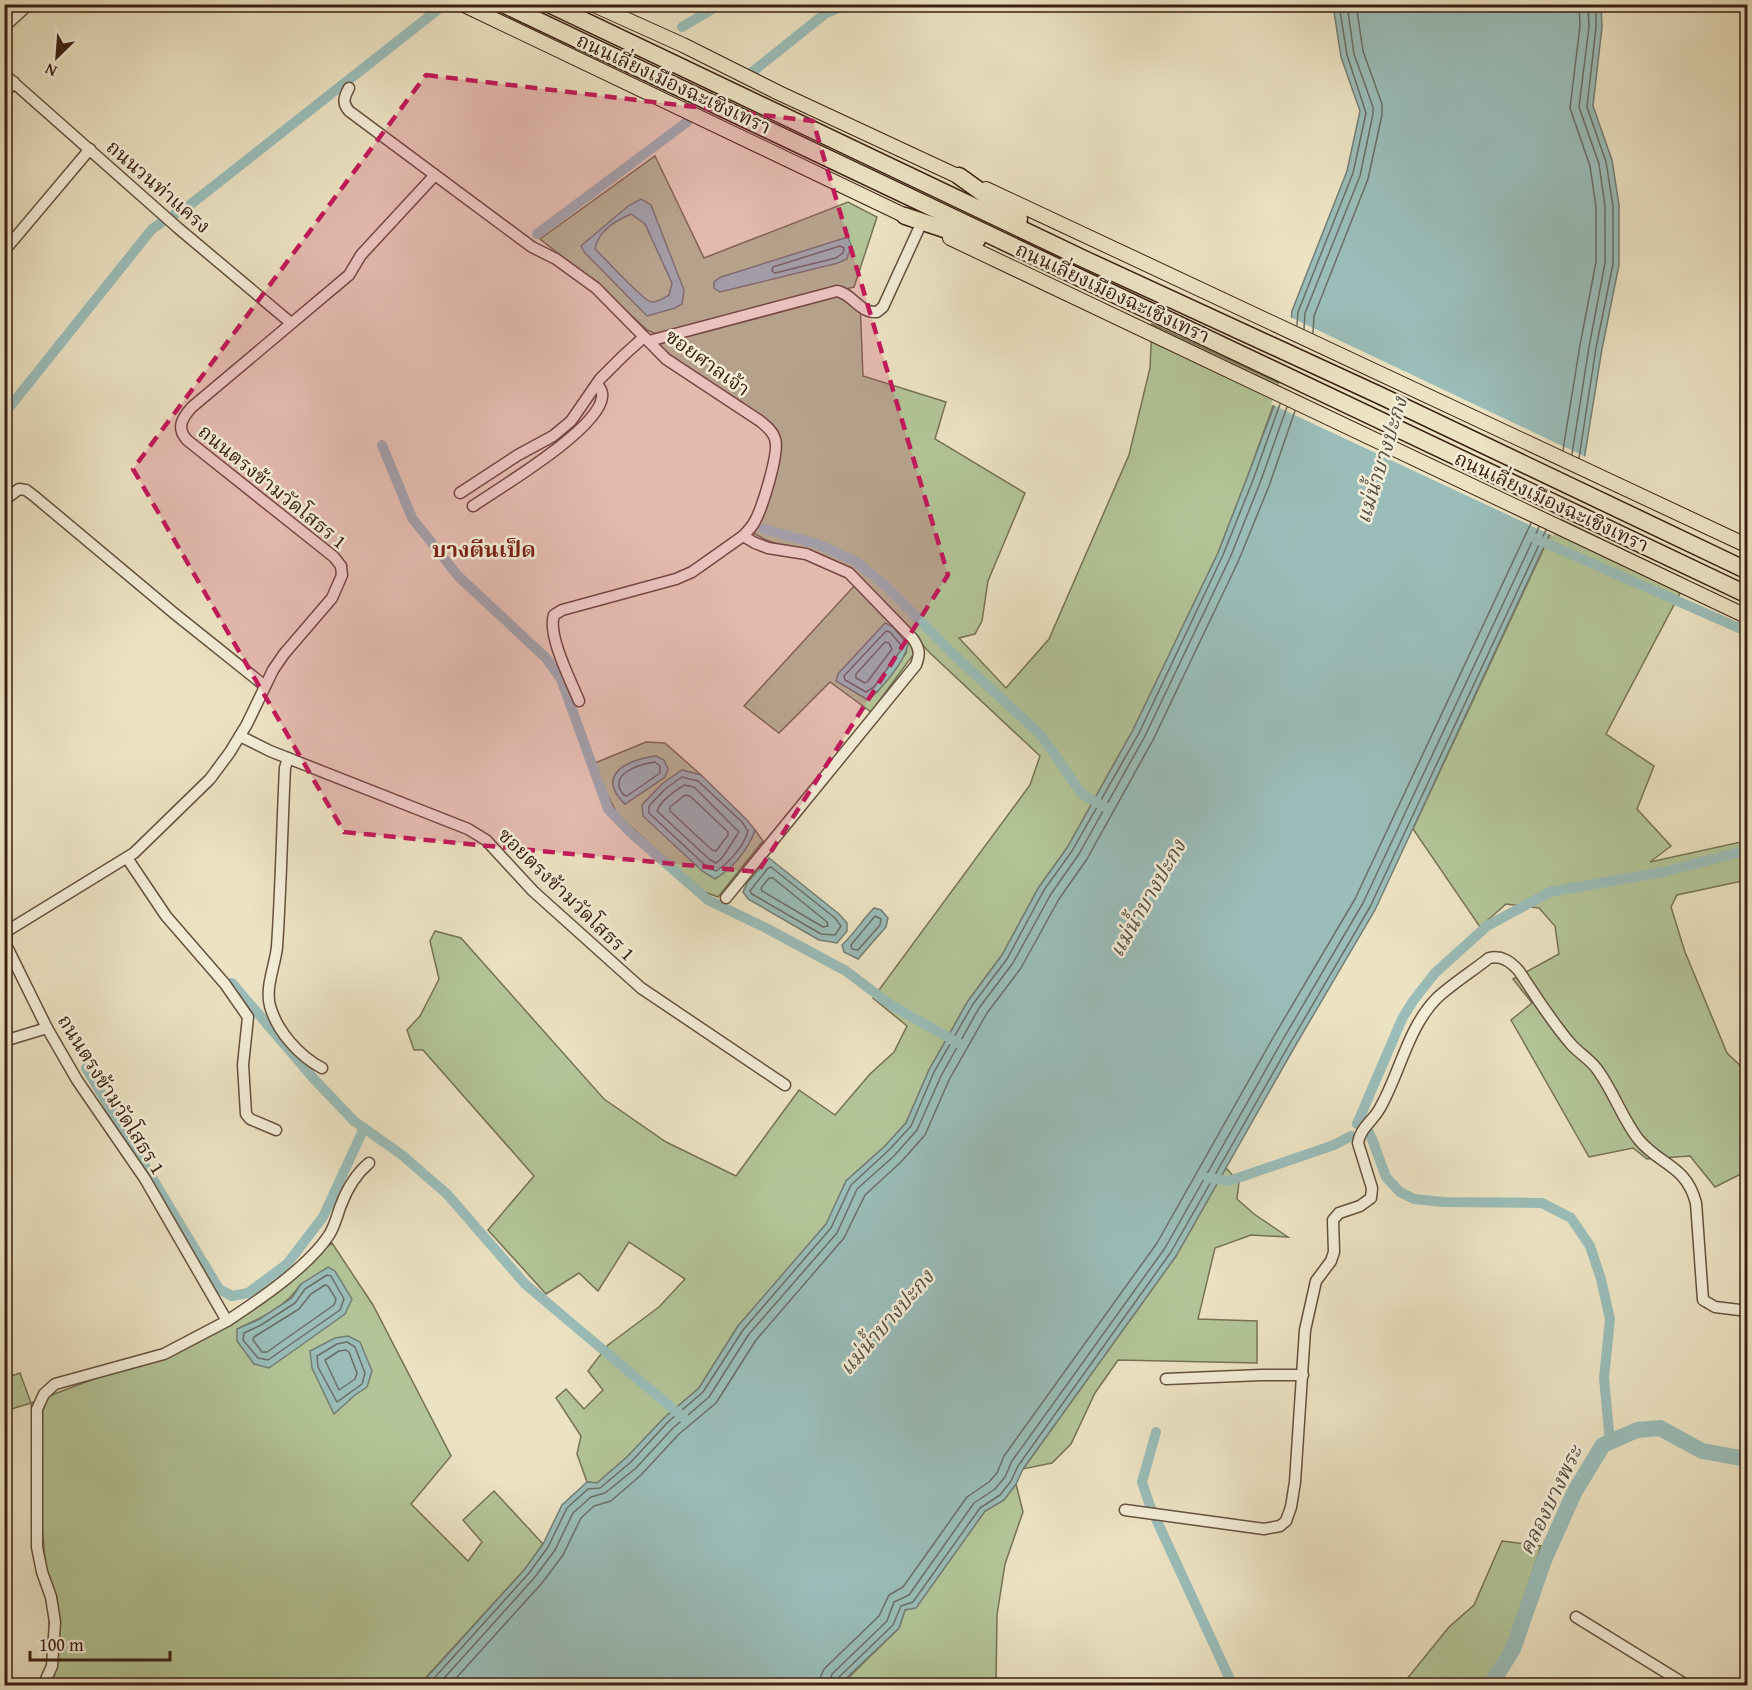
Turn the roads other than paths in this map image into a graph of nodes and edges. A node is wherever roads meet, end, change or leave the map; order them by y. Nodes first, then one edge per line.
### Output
1 (29, 4) edge
2 (462, 4) edge
3 (503, 4) edge
4 (549, 4) edge
5 (592, 4) edge
6 (4, 27) edge
7 (4, 74) edge
8 (14, 82) junction
9 (349, 88) dead end
10 (4, 93) edge
11 (90, 149) junction
12 (435, 175) junction
13 (959, 177) junction
14 (905, 216) junction
15 (921, 224) junction
16 (1058, 246) junction
17 (4, 251) edge
18 (1049, 264) junction
19 (291, 323) junction
20 (647, 339) junction
21 (597, 384) junction
22 (460, 493) dead end
23 (7, 498) dead end
24 (473, 506) dead end
25 (742, 536) junction
26 (1748, 546) edge
27 (1745, 569) edge
28 (1741, 592) edge
29 (1748, 617) edge
30 (265, 686) junction
31 (579, 701) dead end
32 (240, 736) junction
33 (288, 758) junction
34 (127, 858) junction
35 (726, 898) dead end
36 (6, 932) edge
37 (47, 1028) junction
38 (4, 1041) edge
39 (322, 1068) dead end
40 (785, 1085) dead end
41 (276, 1130) dead end
42 (369, 1163) dead end
43 (1748, 1311) edge
44 (227, 1321) junction
45 (1303, 1375) junction
46 (1166, 1380) dead end
47 (1125, 1510) dead end
48 (1576, 1617) dead end
49 (44, 1686) edge
50 (1689, 1686) edge

1 - 6 street
2 - 14 main road, ถนนเลี่ยงเมืองฉะเชิงเทรา
3 - 18 highway, ถนนเลี่ยงเมืองฉะเชิงเทรา
4 - 16 highway, ถนนเลี่ยงเมืองฉะเชิงเทรา
5 - 13 main road, ถนนเลี่ยงเมืองฉะเชิงเทรา
7 - 8 street, ถนนวนท่าแครง
8 - 10 street
8 - 11 street, ถนนวนท่าแครง
9 - 12 street, ซอยศาลเจ้า
11 - 17 street
11 - 19 street, ถนนวนท่าแครง
12 - 19 street
12 - 20 street, ซอยศาลเจ้า
13 - 16 highway
13 - 26 main road, ถนนเลี่ยงเมืองฉะเชิงเทรา
14 - 15 main road, ถนนเลี่ยงเมืองฉะเชิงเทรา
14 - 18 highway
15 - 20 street
15 - 29 main road, ถนนเลี่ยงเมืองฉะเชิงเทรา
16 - 27 highway, ถนนเลี่ยงเมืองฉะเชิงเทรา
18 - 28 highway, ถนนเลี่ยงเมืองฉะเชิงเทรา
19 - 30 street, ถนนตรงข้ามวัดโสธร 1
20 - 21 street
20 - 25 street, ซอยศาลเจ้า
21 - 22 street
21 - 24 street
23 - 30 street
25 - 31 street, ซอยศาลเจ้า
25 - 35 street
30 - 32 street, ถนนตรงข้ามวัดโสธร 1
32 - 33 street, ซอยตรงข้ามวัดโสธร 1
32 - 34 street, ถนนตรงข้ามวัดโสธร 1
33 - 39 street
33 - 40 street, ซอยตรงข้ามวัดโสธร 1
34 - 36 street, ถนนตรงข้ามวัดโสธร 1
34 - 41 street
36 - 37 street, ถนนตรงข้ามวัดโสธร 1
37 - 38 street
37 - 44 street, ถนนตรงข้ามวัดโสธร 1
42 - 44 street
43 - 45 street
44 - 49 street
45 - 46 street
45 - 47 street
48 - 50 street

